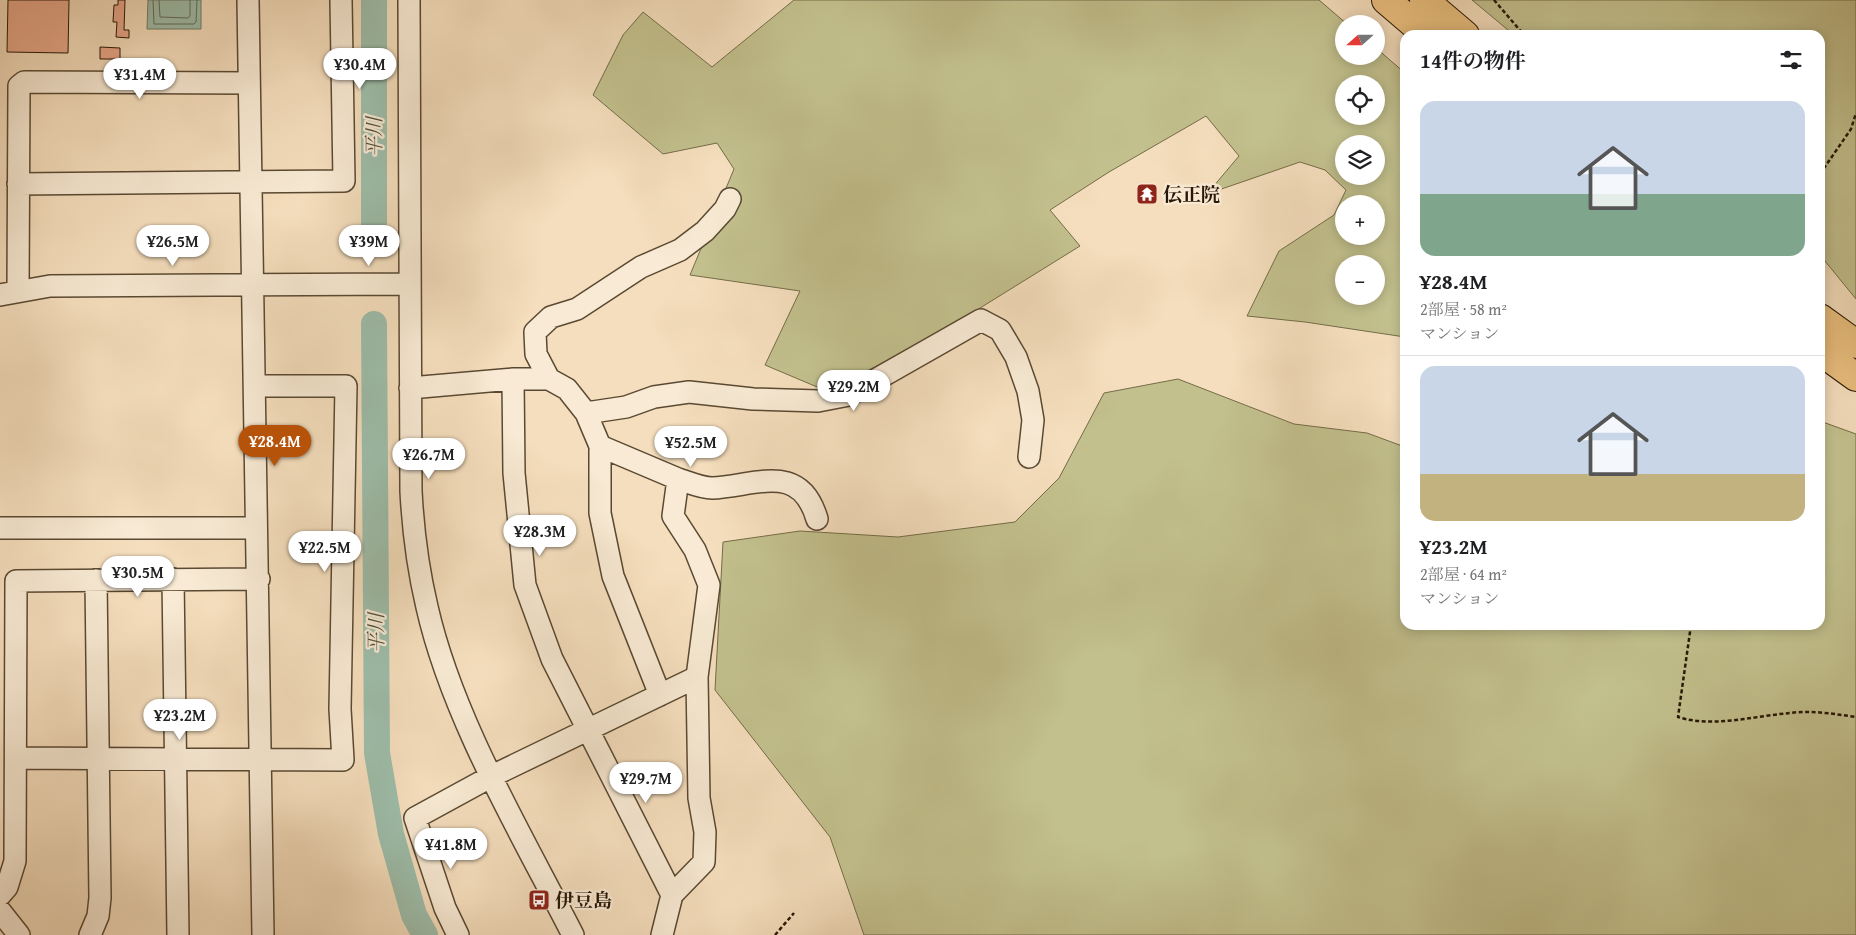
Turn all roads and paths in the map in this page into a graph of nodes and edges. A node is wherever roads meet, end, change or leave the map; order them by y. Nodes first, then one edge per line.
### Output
1 (248, 0) edge
2 (341, 0) edge
3 (409, 0) edge
4 (1386, 0) edge
5 (1424, 0) edge
6 (1494, 0) edge
7 (1421, 30) edge
8 (1460, 30) edge
9 (1520, 30) edge
10 (249, 83) junction
11 (1856, 112) edge
12 (1825, 167) edge
13 (251, 182) junction
14 (18, 184) junction
15 (730, 199) dead end
16 (409, 284) junction
17 (253, 285) junction
18 (9, 293) edge
19 (1825, 322) edge
20 (1856, 344) edge
21 (1825, 354) edge
22 (1856, 377) edge
23 (549, 379) junction
24 (513, 380) junction
25 (255, 386) junction
26 (410, 388) junction
27 (586, 413) junction
28 (600, 446) junction
29 (1028, 457) dead end
30 (678, 479) junction
31 (817, 519) dead end
32 (0, 528) edge
33 (246, 528) dead end
34 (259, 578) junction
35 (173, 579) junction
36 (96, 580) junction
37 (1689, 630) edge
38 (697, 677) junction
39 (660, 695) junction
40 (1856, 717) edge
41 (589, 729) junction
42 (16, 758) junction
43 (98, 758) junction
44 (176, 759) junction
45 (261, 760) junction
46 (492, 776) junction
47 (672, 894) junction
48 (0, 895) edge
49 (0, 911) edge
50 (794, 913) dead end
51 (19, 935) edge
52 (90, 935) edge
53 (178, 935) edge
54 (263, 935) edge
55 (458, 935) edge
56 (573, 935) edge
57 (662, 935) edge
58 (776, 935) edge

1 - 10 street
2 - 13 street
3 - 16 street
4 - 7 highway
5 - 8 highway
6 - 9 path
10 - 13 street
10 - 14 street
11 - 12 path
13 - 14 street
13 - 17 street
14 - 18 street
15 - 23 street
16 - 17 street
16 - 26 street
17 - 18 street
17 - 25 street
19 - 20 highway
21 - 22 highway
23 - 24 street
23 - 27 street
24 - 26 street
24 - 41 street
25 - 34 street
25 - 45 street
26 - 46 street
27 - 28 street
27 - 29 street
28 - 30 street
28 - 39 street
30 - 31 street
30 - 38 street
32 - 33 street
34 - 35 street
34 - 45 street
35 - 36 street
35 - 44 street
36 - 42 street
36 - 43 street
37 - 40 path
38 - 39 street
38 - 47 street
39 - 41 street
41 - 46 street
41 - 47 street
42 - 43 street
42 - 48 street
43 - 44 street
43 - 52 street
44 - 45 street
44 - 53 street
45 - 54 street
46 - 55 street
46 - 56 street
47 - 57 street
49 - 51 street
50 - 58 path

